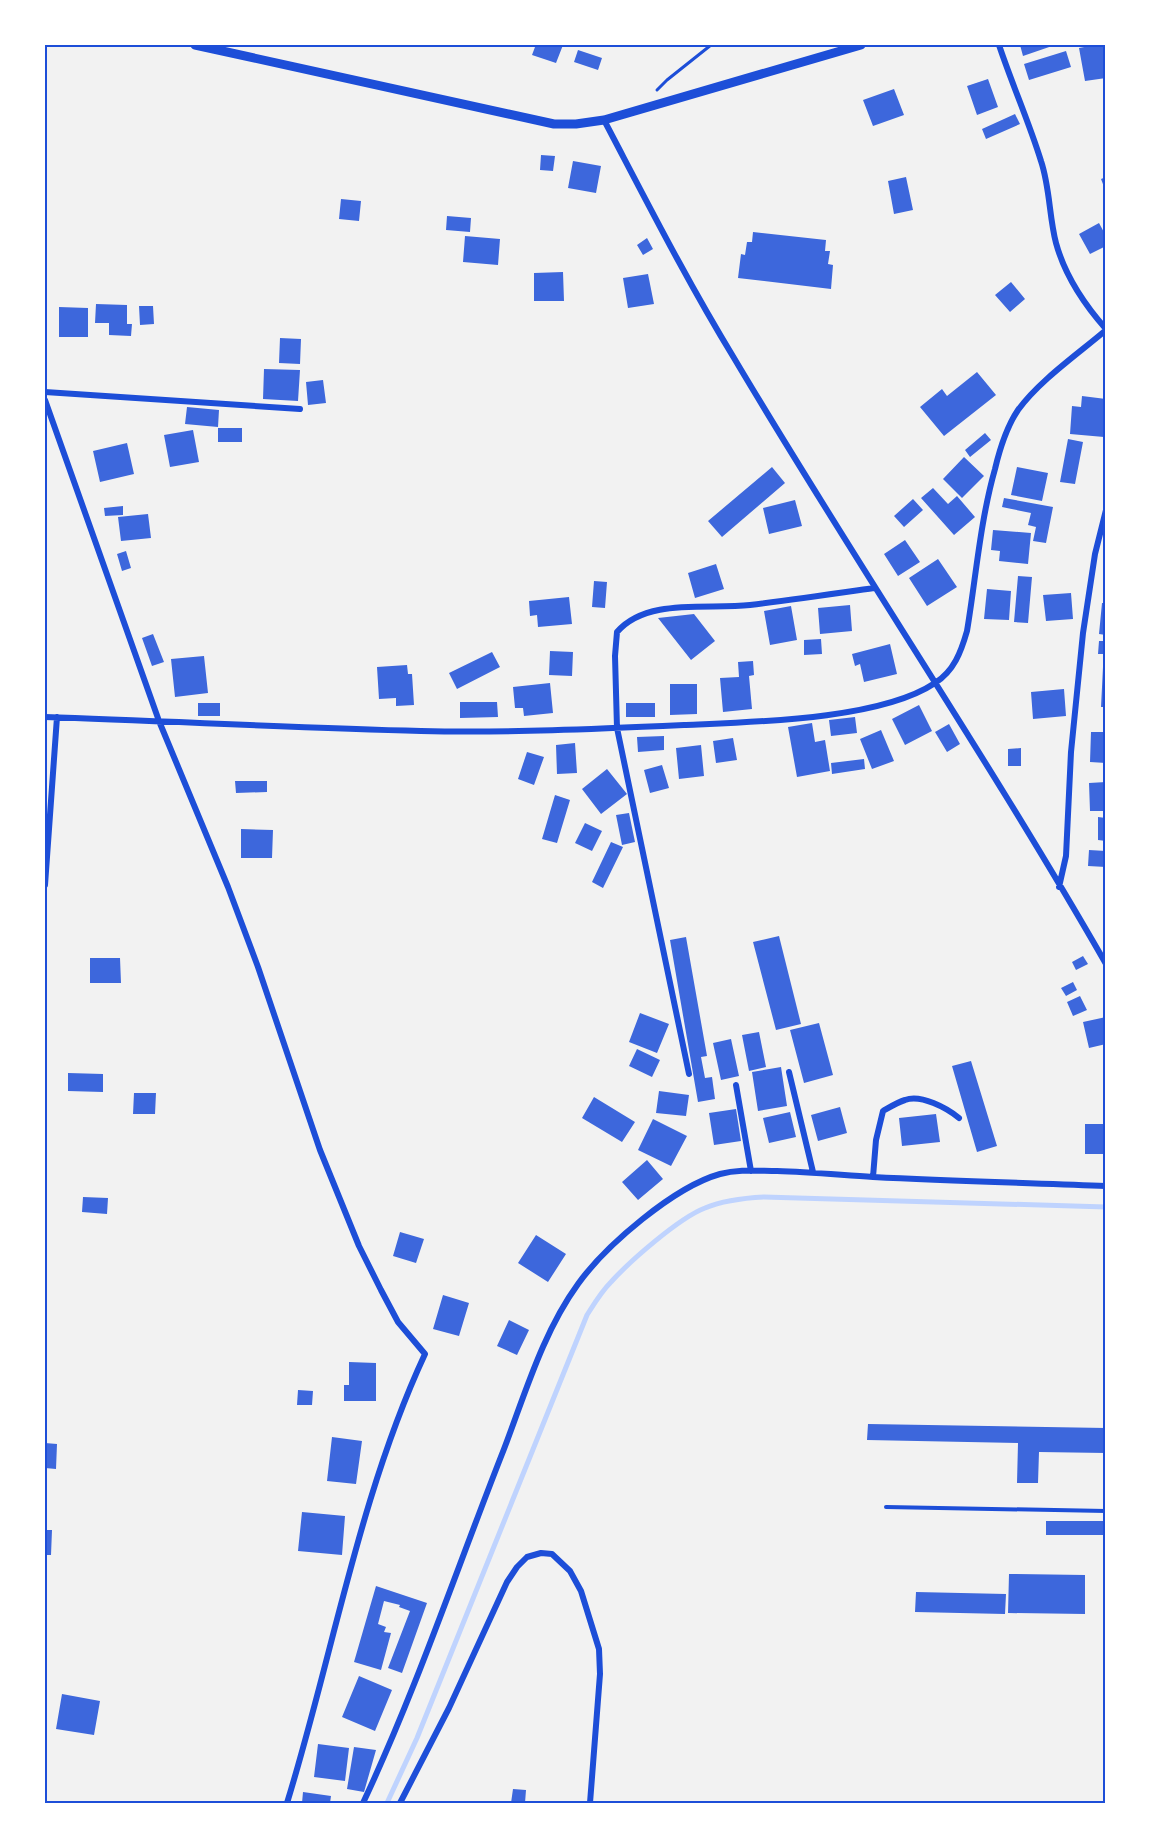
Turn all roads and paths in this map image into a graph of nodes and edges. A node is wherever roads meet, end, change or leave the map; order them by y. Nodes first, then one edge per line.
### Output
1 (195, 45) edge
2 (711, 45) edge
3 (861, 45) edge
4 (999, 45) edge
5 (639, 109) junction
6 (604, 120) junction
7 (1106, 329) edge
8 (45, 392) edge
9 (45, 400) edge
10 (300, 409) dead end
11 (1106, 510) edge
12 (874, 588) junction
13 (936, 683) junction
14 (45, 717) edge
15 (57, 717) junction
16 (159, 721) junction
17 (617, 728) junction
18 (45, 885) edge
19 (1059, 887) junction
20 (1106, 964) edge
21 (789, 1072) dead end
22 (689, 1074) dead end
23 (736, 1085) dead end
24 (959, 1118) dead end
25 (751, 1171) junction
26 (813, 1173) junction
27 (873, 1177) junction
28 (1106, 1186) edge
29 (886, 1507) dead end
30 (1106, 1511) edge
31 (287, 1803) edge
32 (363, 1803) edge
33 (400, 1803) edge
34 (590, 1803) edge

1 - 6 street
2 - 5 path
3 - 5 street
4 - 7 street
5 - 6 street
6 - 12 street
7 - 13 street
8 - 10 street
9 - 16 street
11 - 19 street
12 - 13 street
12 - 17 street
13 - 17 street
13 - 19 street
14 - 15 street
15 - 16 street
15 - 18 street
16 - 17 street
16 - 31 street
17 - 22 street
19 - 20 street
21 - 26 street
23 - 25 street
24 - 27 street
25 - 26 street
25 - 32 street
26 - 27 street
27 - 28 street
29 - 30 lane
33 - 34 street

